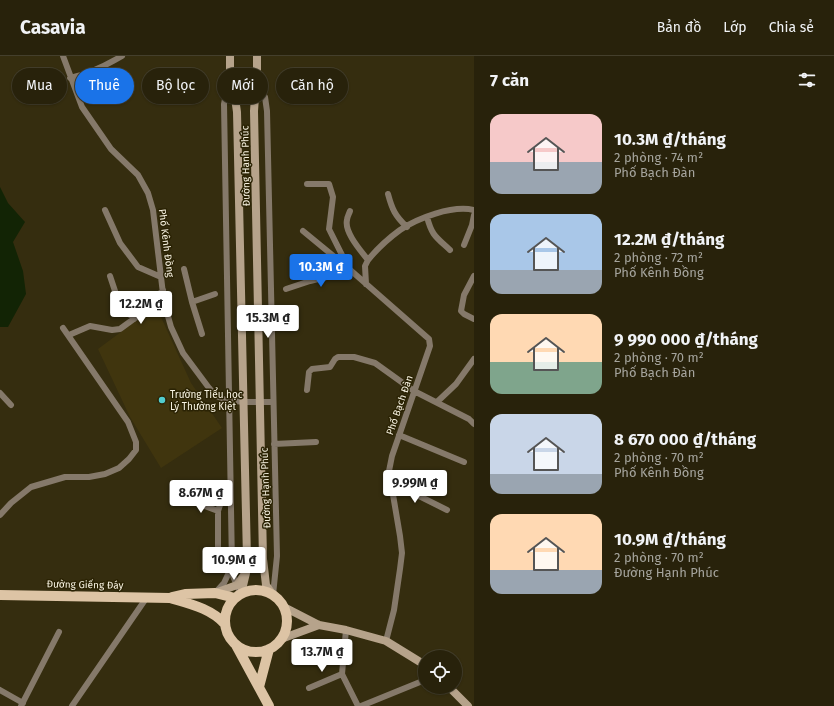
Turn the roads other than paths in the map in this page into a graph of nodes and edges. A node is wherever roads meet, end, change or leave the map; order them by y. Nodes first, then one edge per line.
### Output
1 (63, 56) edge
2 (122, 56) edge
3 (230, 56) edge
4 (256, 56) edge
5 (230, 68) edge
6 (256, 68) edge
7 (70, 78) junction
8 (224, 104) edge
9 (236, 104) edge
10 (255, 104) edge
11 (266, 104) edge
12 (307, 184) dead end
13 (388, 194) dead end
14 (105, 210) dead end
15 (474, 210) edge
16 (350, 211) dead end
17 (474, 215) edge
18 (427, 217) junction
19 (407, 227) junction
20 (303, 231) dead end
21 (464, 245) dead end
22 (450, 250) dead end
23 (368, 260) junction
24 (184, 269) dead end
25 (350, 269) junction
26 (110, 276) dead end
27 (474, 276) edge
28 (161, 277) junction
29 (366, 284) junction
30 (286, 289) dead end
31 (163, 290) junction
32 (215, 294) dead end
33 (192, 302) junction
34 (134, 319) junction
35 (474, 319) edge
36 (63, 328) dead end
37 (202, 334) dead end
38 (69, 335) junction
39 (474, 359) edge
40 (307, 390) dead end
41 (414, 391) junction
42 (0, 393) edge
43 (230, 401) junction
44 (244, 402) junction
45 (260, 402) junction
46 (273, 402) junction
47 (437, 402) junction
48 (11, 405) dead end
49 (474, 424) edge
50 (399, 435) junction
51 (316, 442) dead end
52 (274, 444) junction
53 (464, 462) dead end
54 (391, 482) junction
55 (230, 496) junction
56 (189, 500) dead end
57 (447, 510) dead end
58 (218, 511) junction
59 (0, 515) edge
60 (232, 566) junction
61 (218, 568) dead end
62 (237, 592) junction
63 (215, 593) junction
64 (0, 595) edge
65 (273, 595) junction
66 (148, 597) junction
67 (170, 598) junction
68 (284, 607) junction
69 (225, 624) junction
70 (319, 625) junction
71 (346, 630) junction
72 (59, 632) dead end
73 (281, 639) junction
74 (386, 641) junction
75 (236, 645) junction
76 (269, 649) junction
77 (418, 661) edge
78 (342, 674) junction
79 (418, 683) edge
80 (259, 687) junction
81 (309, 688) dead end
82 (0, 690) edge
83 (456, 694) edge
84 (22, 704) edge
85 (72, 706) edge
86 (269, 706) edge
87 (360, 706) edge
88 (468, 706) edge

1 - 7 street, Phố Kênh Đồng
2 - 7 street
3 - 5 main road, Đường Hạnh Phúc
4 - 6 main road, Đường Hạnh Phúc
7 - 28 street, Phố Kênh Đồng
8 - 43 street, Đường Hạnh Phúc
9 - 44 main road, Đường Hạnh Phúc
10 - 45 main road, Đường Hạnh Phúc
11 - 46 street, Đường Hạnh Phúc
12 - 25 street
13 - 19 street
14 - 28 street
15 - 18 street
16 - 23 street
17 - 21 street
18 - 19 street
18 - 22 street
19 - 23 street
20 - 25 street, Phố Bạch Đàn
23 - 29 street
24 - 33 street
25 - 29 street, Phố Bạch Đàn
25 - 30 street
26 - 34 street
27 - 35 street
28 - 31 street, Phố Kênh Đồng
29 - 41 street, Phố Bạch Đàn
31 - 34 street
31 - 43 street, Phố Kênh Đồng
32 - 33 street
33 - 37 street
34 - 38 street
36 - 38 street
38 - 59 street
39 - 47 street
40 - 41 street
41 - 47 street
41 - 50 street, Phố Bạch Đàn
42 - 48 street
43 - 44 street
43 - 55 street, Đường Hạnh Phúc
44 - 45 street
44 - 62 main road, Đường Hạnh Phúc
45 - 46 street
45 - 65 main road, Đường Hạnh Phúc
46 - 52 street, Đường Hạnh Phúc
47 - 49 street
50 - 53 street
50 - 54 street, Phố Bạch Đàn
51 - 52 street
52 - 65 street, Đường Hạnh Phúc
54 - 57 street
54 - 74 street, Phố Bạch Đàn
55 - 58 street
55 - 60 street, Đường Hạnh Phúc
56 - 58 street
58 - 61 street
60 - 62 street, Đường Hạnh Phúc
60 - 63 street, Đường Hạnh Phúc
62 - 63 main road, Đường Giếng Đáy
62 - 65 main road
62 - 69 main road
63 - 67 main road, Đường Giếng Đáy
64 - 66 main road, Đường Giếng Đáy
65 - 68 main road
66 - 67 main road, Đường Giếng Đáy
66 - 85 street
67 - 69 main road, Đường Giếng Đáy
68 - 70 main road
68 - 73 main road
69 - 75 main road
70 - 71 main road
70 - 73 main road
71 - 74 main road
71 - 78 street
72 - 84 street
73 - 76 main road
74 - 77 main road
75 - 76 main road
75 - 80 main road
76 - 80 main road
78 - 81 street
78 - 87 street
79 - 87 street
80 - 86 main road
82 - 84 street
83 - 88 main road

